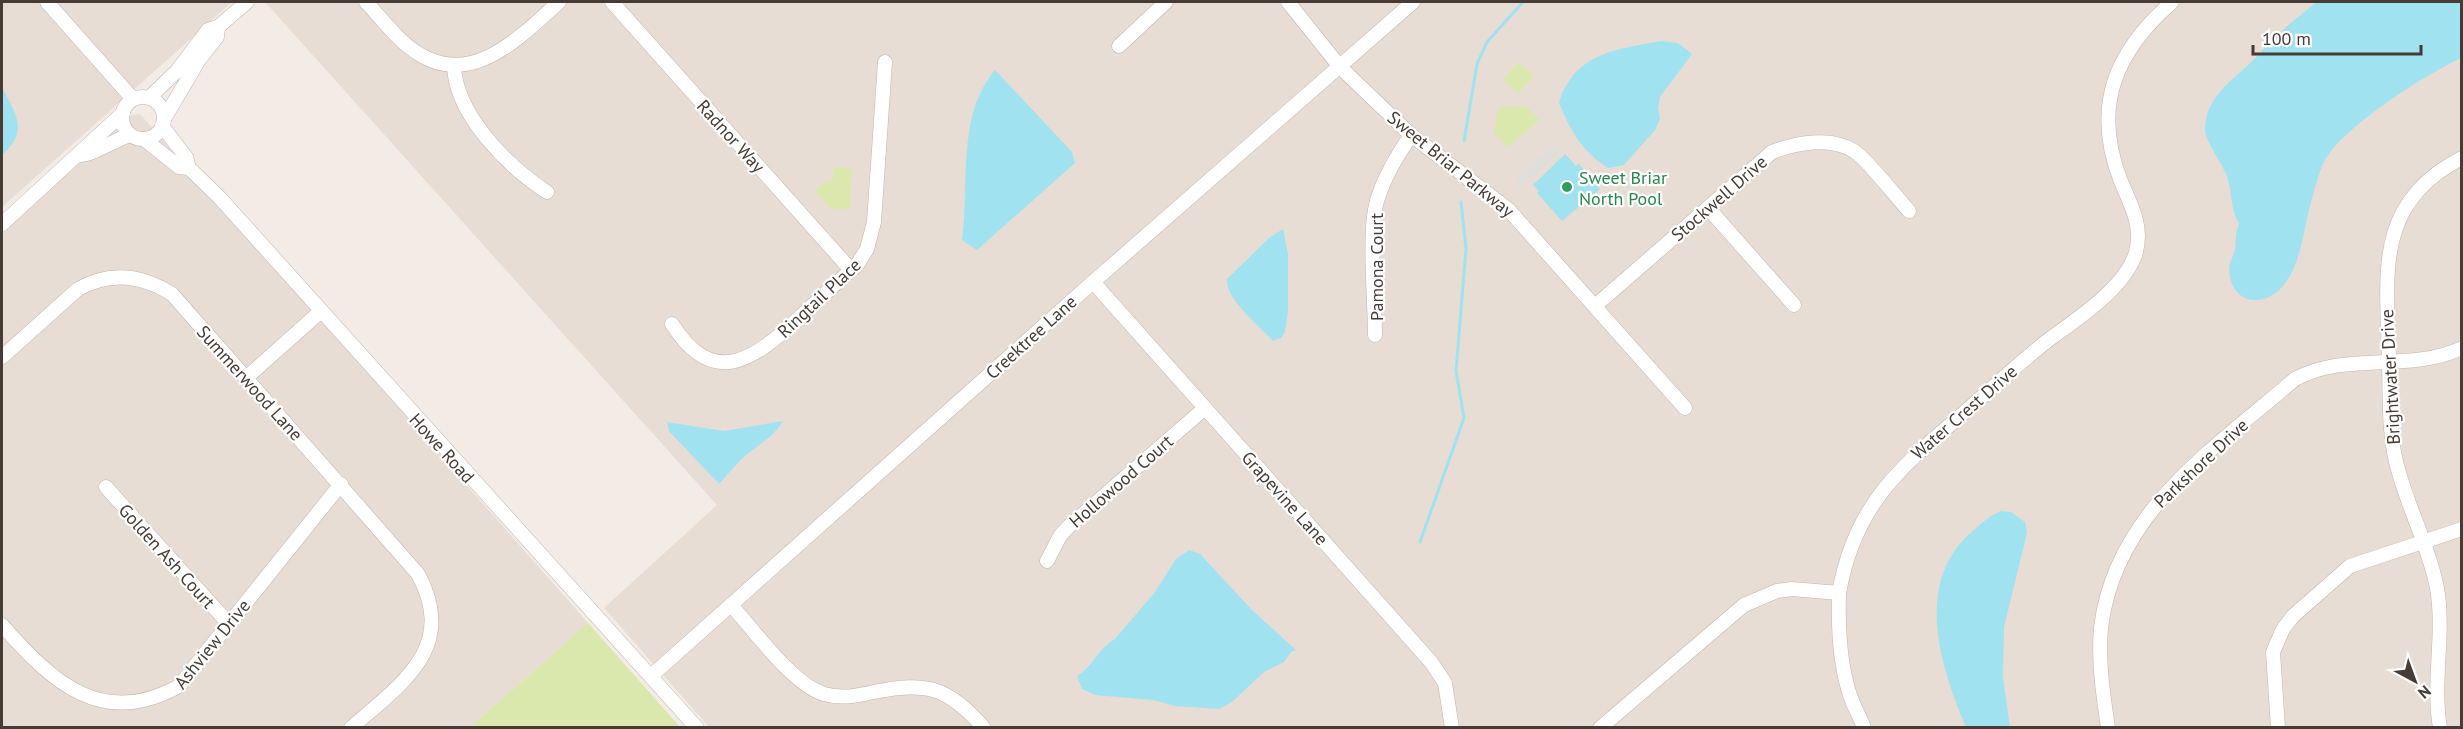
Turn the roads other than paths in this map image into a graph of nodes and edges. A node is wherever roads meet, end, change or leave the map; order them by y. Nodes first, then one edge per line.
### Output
1 (47, 2) edge
2 (247, 2) edge
3 (366, 2) edge
4 (559, 2) edge
5 (612, 2) edge
6 (1166, 2) edge
7 (1288, 2) edge
8 (1413, 2) edge
9 (2172, 2) edge
10 (218, 27) junction
11 (1119, 46) dead end
12 (885, 62) dead end
13 (454, 65) junction
14 (1340, 67) junction
15 (149, 98) junction
16 (133, 99) junction
17 (123, 113) junction
18 (163, 123) junction
19 (130, 135) junction
20 (1411, 135) junction
21 (144, 139) junction
22 (80, 155) junction
23 (2462, 158) edge
24 (189, 168) junction
25 (547, 192) dead end
26 (1708, 208) junction
27 (1909, 211) dead end
28 (2, 224) edge
29 (851, 270) junction
30 (1093, 282) junction
31 (1794, 305) dead end
32 (1596, 306) junction
33 (321, 311) junction
34 (672, 324) dead end
35 (1375, 335) dead end
36 (2462, 348) edge
37 (2, 357) edge
38 (2390, 361) junction
39 (246, 378) junction
40 (1205, 408) junction
41 (1685, 408) dead end
42 (341, 484) junction
43 (106, 487) dead end
44 (2462, 529) edge
45 (2425, 542) junction
46 (1047, 561) dead end
47 (1839, 592) junction
48 (731, 605) junction
49 (229, 624) junction
50 (2, 625) edge
51 (651, 676) junction
52 (351, 728) edge
53 (697, 728) edge
54 (984, 728) edge
55 (1452, 728) edge
56 (1600, 728) edge
57 (1864, 728) edge
58 (2108, 728) edge
59 (2278, 728) edge
60 (2440, 728) edge

1 - 16 street
2 - 10 street
3 - 13 street
4 - 13 street
5 - 29 street, Radnor Way
6 - 11 street
7 - 14 street, Sweet Briar Parkway
8 - 14 street, Creektree Lane
9 - 47 street, Water Crest Drive
10 - 15 street
10 - 18 street
12 - 29 street, Ringtail Place
13 - 25 street
14 - 20 street, Sweet Briar Parkway
14 - 30 street, Creektree Lane
15 - 16 street
15 - 18 street
16 - 17 street
17 - 19 street
17 - 22 street
18 - 21 street
18 - 24 street, Howe Road
19 - 21 street
19 - 22 street
20 - 32 street, Sweet Briar Parkway
20 - 35 street, Pamona Court
21 - 24 street, Howe Road
22 - 28 street
23 - 38 street, Brightwater Drive
24 - 33 street, Howe Road
26 - 27 street, Stockwell Drive
26 - 31 street
26 - 32 street, Stockwell Drive
29 - 34 street, Ringtail Place
30 - 40 street, Grapevine Lane
30 - 48 street, Creektree Lane
32 - 41 street, Sweet Briar Parkway
33 - 39 street
33 - 51 street, Howe Road
36 - 38 street, Parkshore Drive
37 - 39 street, Summerwood Lane
38 - 45 street, Brightwater Drive
38 - 58 street, Parkshore Drive
39 - 42 street, Summerwood Lane
40 - 46 street, Hollowood Court
40 - 55 street, Grapevine Lane
42 - 49 street, Ashview Drive
42 - 52 street, Summerwood Lane
43 - 49 street, Golden Ash Court
44 - 45 street
45 - 59 street
45 - 60 street, Brightwater Drive
47 - 56 street
47 - 57 street, Water Crest Drive
48 - 51 street, Creektree Lane
48 - 54 street
49 - 50 street, Ashview Drive
51 - 53 street, Howe Road

